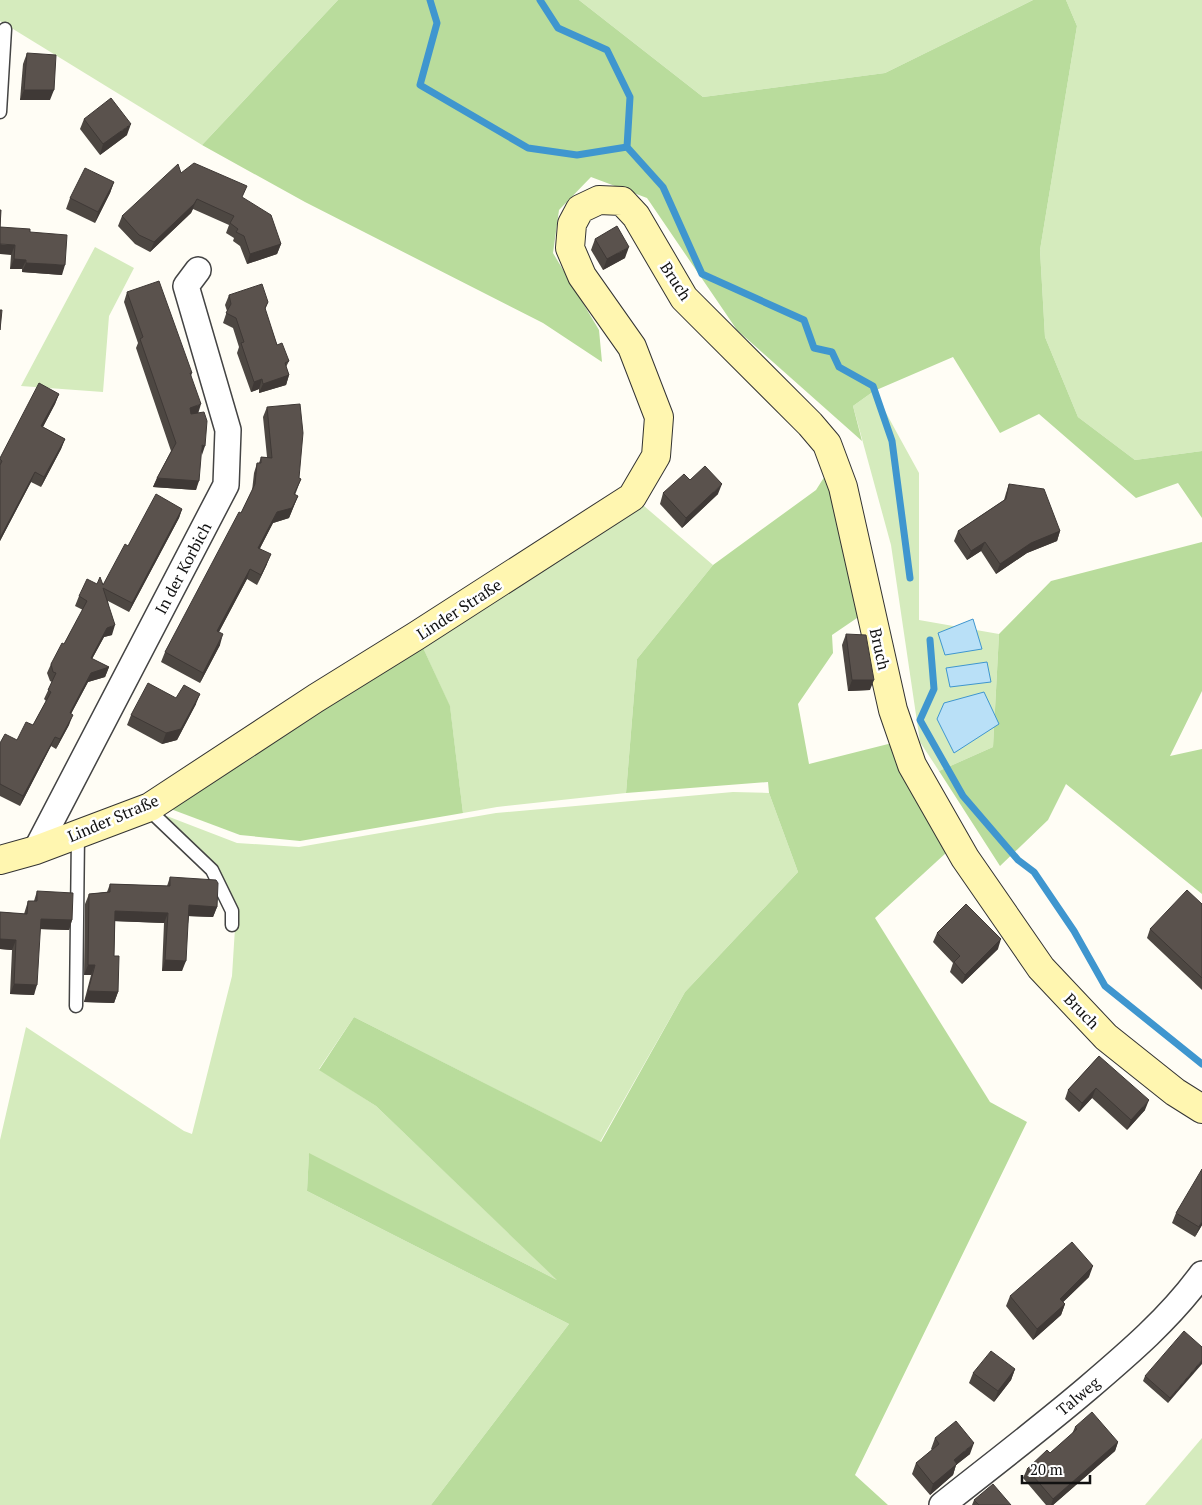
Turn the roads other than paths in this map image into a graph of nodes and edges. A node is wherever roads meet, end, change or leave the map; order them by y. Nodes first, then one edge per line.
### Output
1 (5, 28) dead end
2 (0, 112) edge
3 (580, 209) joint
4 (198, 270) dead end
5 (147, 808) junction
6 (78, 834) junction
7 (36, 850) junction
8 (0, 860) edge
9 (232, 925) dead end
10 (76, 1006) dead end
11 (1202, 1109) edge
12 (1202, 1274) edge
13 (942, 1505) edge

1 - 2 lane
3 - 5 street, Linder Straße
3 - 11 street, Bruch
4 - 7 street, In der Korbich
5 - 6 street, Linder Straße
5 - 9 lane
6 - 7 street, Linder Straße
6 - 10 lane
7 - 8 street, Linder Straße
12 - 13 street, Talweg

